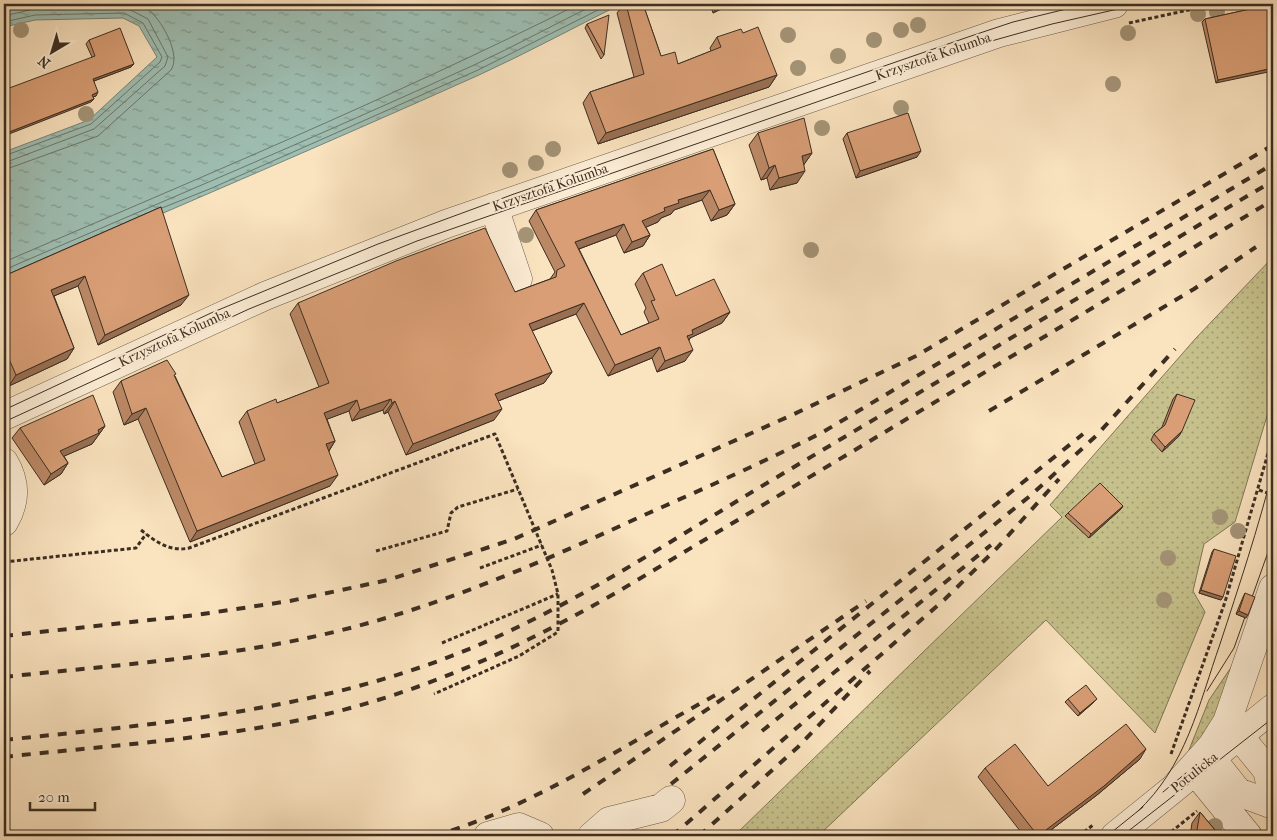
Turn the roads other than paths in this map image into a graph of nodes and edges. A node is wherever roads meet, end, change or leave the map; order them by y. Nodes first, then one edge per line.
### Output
1 (1114, 4) edge
2 (494, 207) junction
3 (518, 279) dead end
4 (4, 416) edge
5 (4, 462) edge
6 (4, 522) edge
7 (1273, 588) edge
8 (1273, 644) edge
9 (1273, 708) edge
10 (1239, 736) junction
11 (1187, 770) junction
12 (1273, 796) edge
13 (671, 800) dead end
14 (1273, 804) edge
15 (1104, 830) edge
16 (488, 836) edge
17 (540, 836) edge
18 (592, 836) edge
19 (1248, 836) edge

1 - 2 street, Krzysztofa Kolumba
2 - 3 street
2 - 4 street, Krzysztofa Kolumba
5 - 6 street
7 - 11 street
8 - 11 street
9 - 10 street, Potulicka
10 - 11 street, Potulicka
10 - 12 street
11 - 14 street
11 - 15 street, Potulicka
11 - 19 street
13 - 18 street
16 - 17 street

